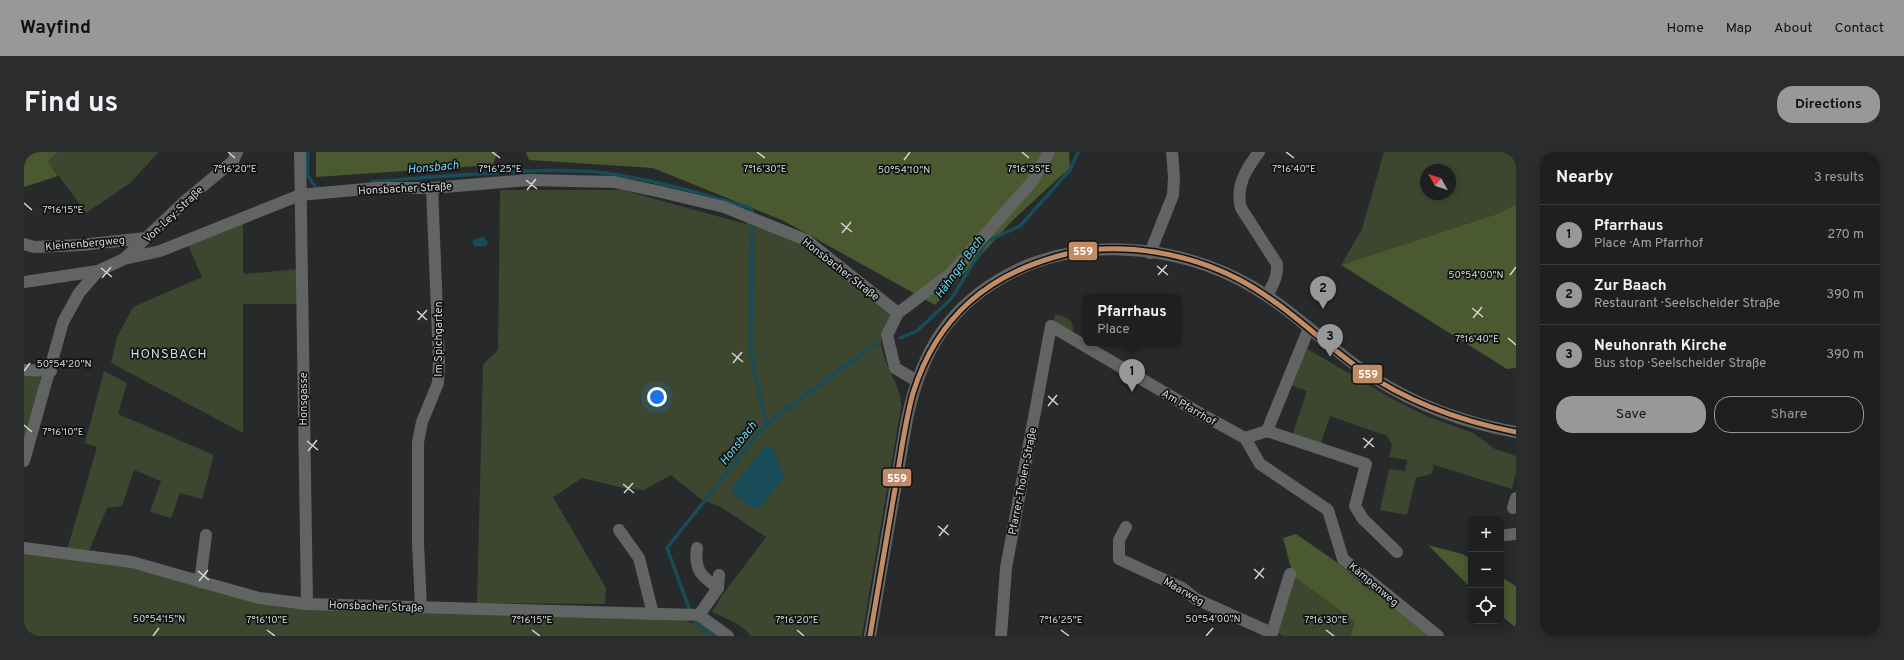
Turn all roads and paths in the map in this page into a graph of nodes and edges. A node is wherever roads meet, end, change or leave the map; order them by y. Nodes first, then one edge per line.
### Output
1 (237, 152) edge
2 (300, 152) edge
3 (1049, 152) edge
4 (1172, 152) edge
5 (1259, 152) edge
6 (432, 188) junction
7 (300, 195) junction
8 (146, 238) junction
9 (24, 244) edge
10 (1150, 253) junction
11 (124, 259) junction
12 (98, 271) junction
13 (24, 282) edge
14 (1266, 296) junction
15 (898, 313) junction
16 (1051, 326) joint
17 (1308, 328) junction
18 (1083, 345) edge
19 (1085, 346) edge
20 (24, 370) edge
21 (51, 371) junction
22 (917, 381) junction
23 (1267, 431) junction
24 (1516, 432) edge
25 (1246, 438) junction
26 (24, 461) edge
27 (1126, 527) dead end
28 (619, 530) dead end
29 (206, 535) dead end
30 (24, 548) edge
31 (696, 548) dead end
32 (1397, 552) dead end
33 (1290, 574) dead end
34 (718, 575) dead end
35 (200, 582) junction
36 (718, 588) junction
37 (307, 604) junction
38 (421, 608) junction
39 (653, 614) junction
40 (699, 615) junction
41 (1271, 635) edge
42 (728, 636) edge
43 (870, 636) edge
44 (1001, 636) edge
45 (1438, 636) edge

1 - 8 street, Von-Ley-Straße
2 - 7 street
3 - 15 street
4 - 10 street
5 - 14 street
6 - 7 street, Honsbacher Straße
6 - 15 street, Honsbacher Straße
6 - 38 street, Im Spichgarten
7 - 11 street, Honsbacher Straße
7 - 37 street, Honsgasse
8 - 9 street, Kleinenbergweg
8 - 11 street, Von-Ley-Straße
10 - 14 street
10 - 22 street
11 - 12 street, Honsbacher Straße
12 - 13 street
12 - 21 street, Honsbacher Straße
14 - 17 street
15 - 22 street
16 - 18 street, Am Pfarrhof
16 - 44 street, Pfarrer-Tholen-Straße
17 - 23 street
17 - 24 street
19 - 25 street, Am Pfarrhof
20 - 21 street
21 - 26 street, Honsbacher Straße
22 - 43 street
23 - 25 street
23 - 32 street
25 - 45 street, Kämpenweg
27 - 41 street, Maarweg
28 - 39 street
29 - 35 street
30 - 35 street, Honsbacher Straße
31 - 36 street
33 - 41 street, Maarweg
34 - 36 street
35 - 37 street, Honsbacher Straße
36 - 40 street
37 - 38 street, Honsbacher Straße
38 - 39 street, Honsbacher Straße
39 - 40 street, Honsbacher Straße
40 - 42 street

